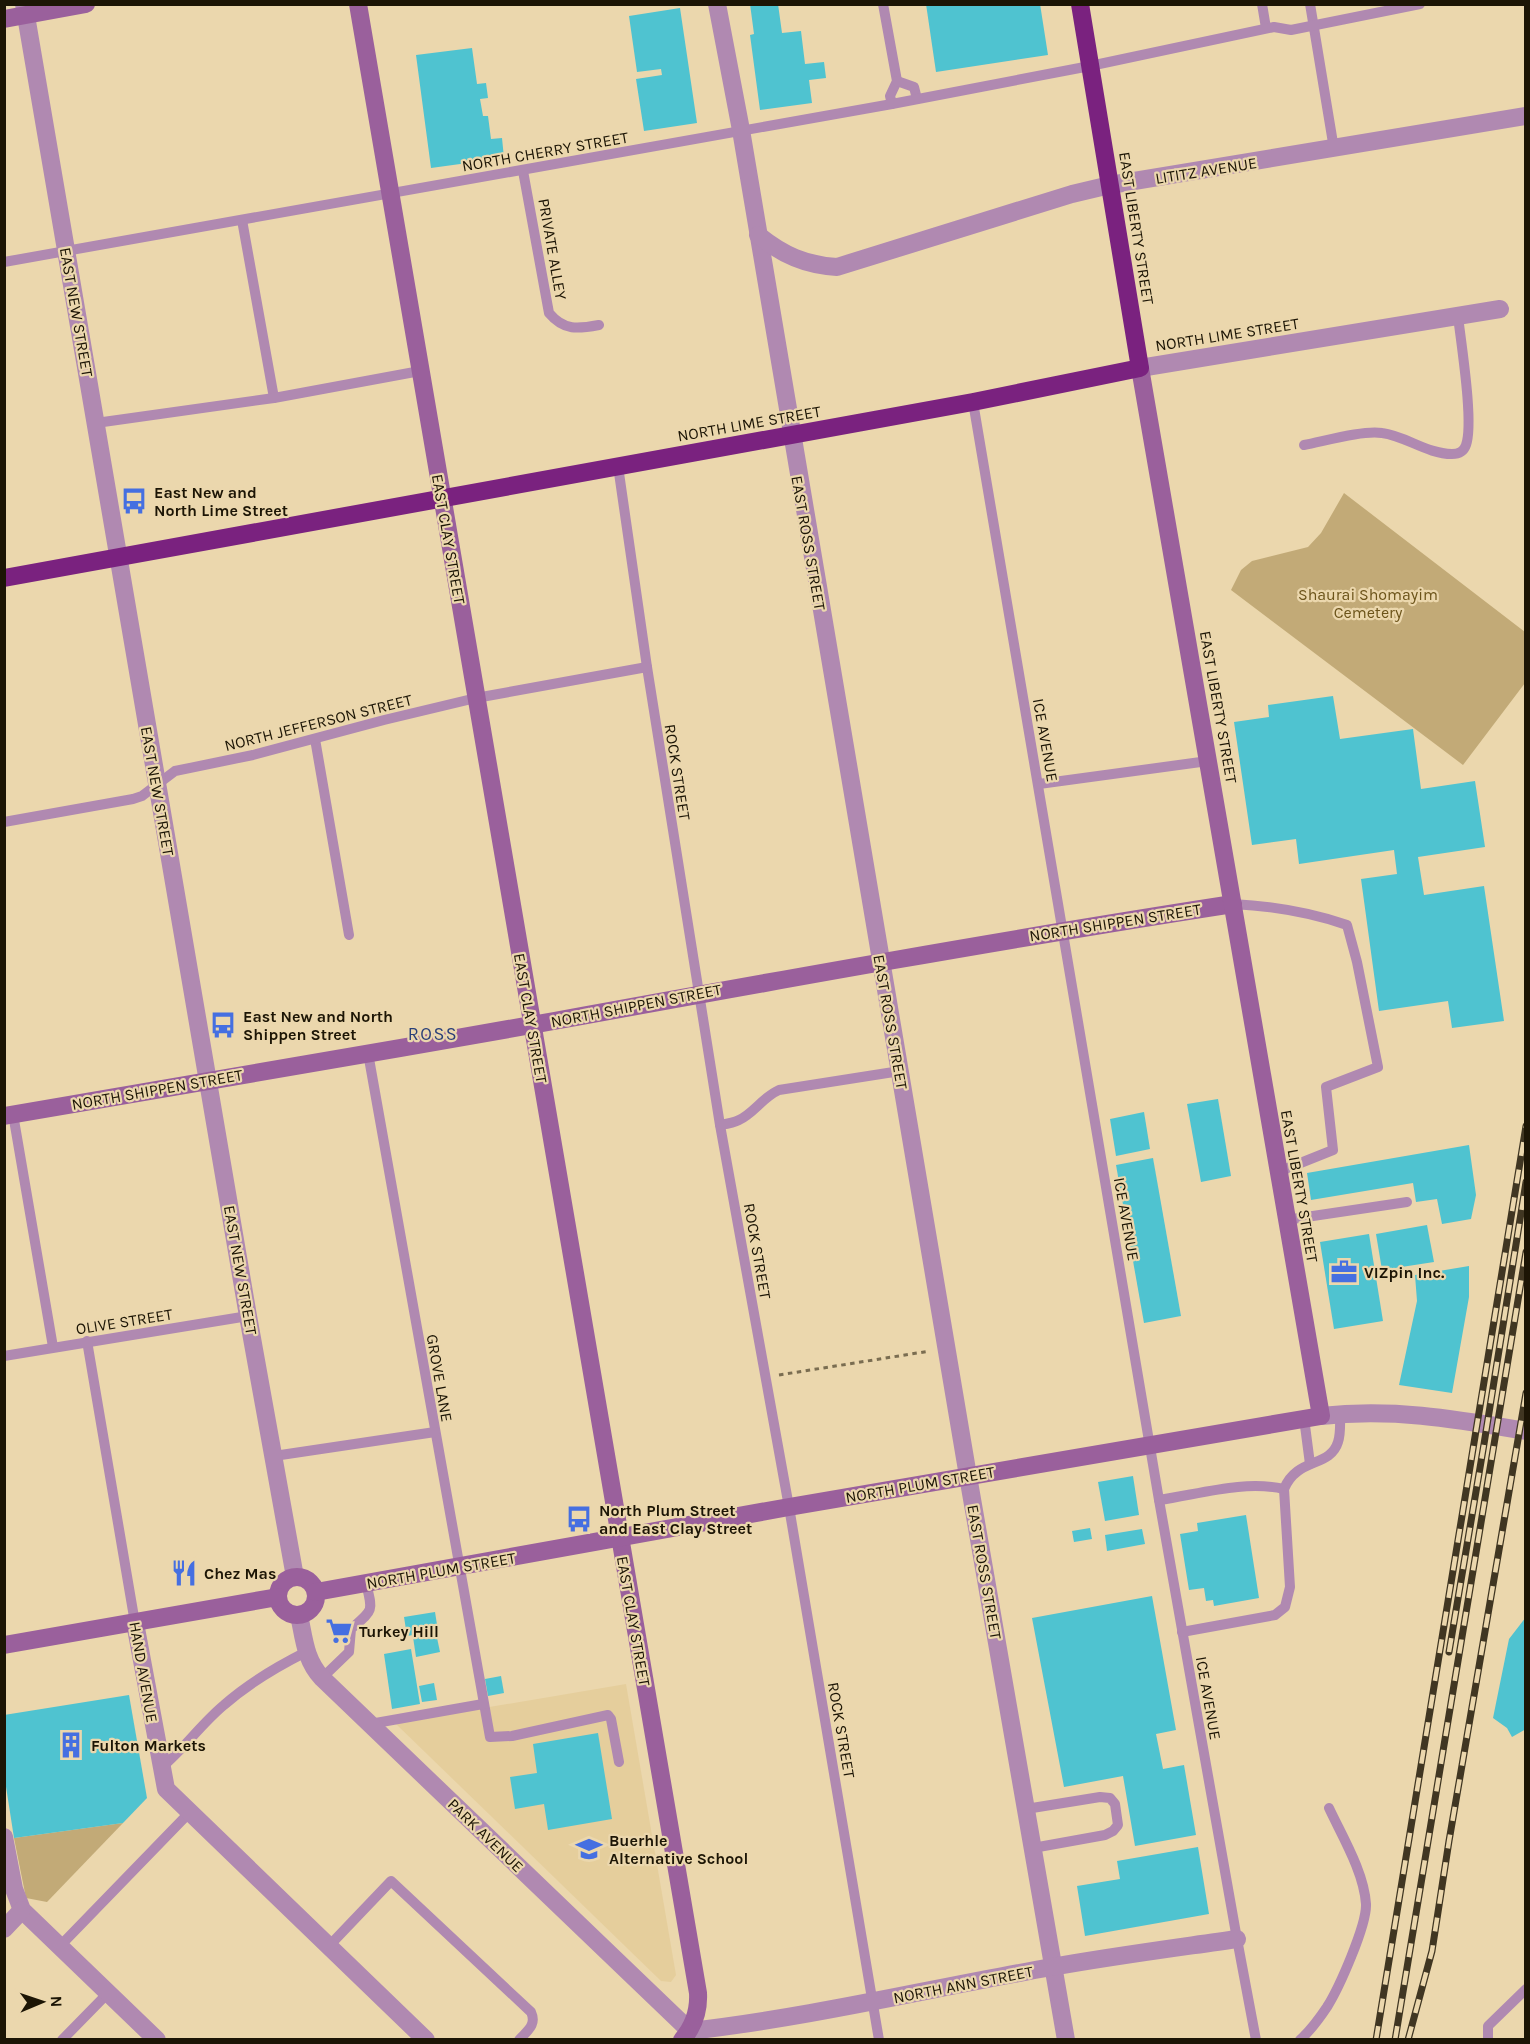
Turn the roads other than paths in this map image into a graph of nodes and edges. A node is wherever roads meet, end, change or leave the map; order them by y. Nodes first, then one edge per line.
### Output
1 (86, 4) edge
2 (358, 4) edge
3 (717, 4) edge
4 (884, 4) edge
5 (1080, 4) edge
6 (1262, 4) edge
7 (1310, 4) edge
8 (1420, 4) edge
9 (1378, 9) edge
10 (25, 10) edge
11 (4, 19) edge
12 (1313, 26) junction
13 (1266, 28) junction
14 (1090, 66) junction
15 (897, 81) junction
16 (917, 99) junction
17 (892, 104) junction
18 (1526, 116) edge
19 (741, 130) junction
20 (1334, 149) junction
21 (523, 171) junction
22 (1110, 185) junction
23 (390, 194) junction
24 (242, 220) junction
25 (758, 235) junction
26 (66, 250) junction
27 (4, 262) edge
28 (1500, 309) dead end
29 (1458, 316) junction
30 (599, 325) dead end
31 (1140, 368) junction
32 (420, 371) junction
33 (274, 398) junction
34 (973, 402) junction
35 (96, 423) junction
36 (791, 435) junction
37 (1304, 445) dead end
38 (618, 466) junction
39 (442, 498) junction
40 (119, 557) junction
41 (4, 578) edge
42 (647, 667) junction
43 (476, 698) junction
44 (315, 739) junction
45 (1208, 761) junction
46 (157, 784) junction
47 (1039, 784) junction
48 (4, 822) edge
49 (1233, 904) junction
50 (1062, 930) junction
51 (349, 935) dead end
52 (881, 962) junction
53 (698, 993) junction
54 (532, 1025) junction
55 (368, 1053) junction
56 (900, 1071) junction
57 (208, 1080) junction
58 (8, 1115) edge
59 (720, 1125) junction
60 (1278, 1172) junction
61 (1407, 1202) dead end
62 (1286, 1220) junction
63 (248, 1316) junction
64 (87, 1341) junction
65 (53, 1347) junction
66 (4, 1356) edge
67 (1340, 1413) junction
68 (1312, 1417) junction
69 (1526, 1431) edge
70 (435, 1432) junction
71 (1150, 1446) junction
72 (274, 1456) junction
73 (1310, 1464) junction
74 (968, 1476) junction
75 (1284, 1489) junction
76 (1160, 1500) junction
77 (789, 1506) junction
78 (620, 1537) junction
79 (459, 1568) junction
80 (295, 1577) junction
81 (366, 1583) junction
82 (316, 1592) junction
83 (278, 1597) junction
84 (299, 1615) junction
85 (135, 1623) junction
86 (1182, 1632) junction
87 (4, 1645) edge
88 (306, 1652) junction
89 (322, 1678) junction
90 (483, 1706) junction
91 (370, 1724) junction
92 (619, 1762) dead end
93 (162, 1768) junction
94 (1329, 1808) dead end
95 (1026, 1809) junction
96 (189, 1813) junction
97 (4, 1838) edge
98 (1033, 1848) junction
99 (22, 1910) junction
100 (4, 1929) edge
101 (1237, 1939) junction
102 (329, 1946) junction
103 (60, 1947) junction
104 (1054, 1966) junction
105 (1526, 1989) edge
106 (108, 1993) junction
107 (873, 2001) junction
108 (690, 2037) edge
109 (62, 2040) edge
110 (157, 2040) edge
111 (426, 2040) edge
112 (519, 2040) edge
113 (879, 2040) edge
114 (1066, 2040) edge
115 (1256, 2040) edge
116 (1300, 2040) edge
117 (1488, 2040) edge

1 - 10 street
2 - 23 street, EAST CLAY STREET
3 - 19 street, EAST ROSS STREET
4 - 15 lane
5 - 14 highway, EAST LIBERTY STREET
6 - 13 lane
7 - 12 lane
8 - 9 lane, NORTH CHERRY STREET
9 - 12 lane, NORTH CHERRY STREET
10 - 11 street
10 - 26 street, EAST NEW STREET
12 - 13 lane, NORTH CHERRY STREET
12 - 20 lane
13 - 14 lane, NORTH CHERRY STREET
14 - 16 lane, NORTH CHERRY STREET
14 - 22 highway, EAST LIBERTY STREET
15 - 16 lane
15 - 17 lane
16 - 17 lane, NORTH CHERRY STREET
17 - 19 lane, NORTH CHERRY STREET
18 - 20 street, LITITZ AVENUE
19 - 21 lane, NORTH CHERRY STREET
19 - 25 street, EAST ROSS STREET
20 - 22 street, LITITZ AVENUE
21 - 23 lane, NORTH CHERRY STREET
21 - 30 lane, PRIVATE ALLEY
22 - 25 street, LITITZ AVENUE
22 - 31 highway, EAST LIBERTY STREET
23 - 24 lane, NORTH CHERRY STREET
23 - 32 street, EAST CLAY STREET
24 - 26 lane, NORTH CHERRY STREET
24 - 33 lane
25 - 36 street, EAST ROSS STREET
26 - 27 lane, NORTH CHERRY STREET
26 - 35 street, EAST NEW STREET
28 - 29 street, NORTH LIME STREET
29 - 31 street, NORTH LIME STREET
29 - 37 lane
31 - 34 highway, NORTH LIME STREET
31 - 45 street, EAST LIBERTY STREET
32 - 33 lane
32 - 39 street, EAST CLAY STREET
33 - 35 lane
34 - 36 highway, NORTH LIME STREET
34 - 47 lane, ICE AVENUE
35 - 40 street, EAST NEW STREET
36 - 38 highway, NORTH LIME STREET
36 - 52 street, EAST ROSS STREET
38 - 39 highway, NORTH LIME STREET
38 - 42 lane, ROCK STREET
39 - 40 highway, NORTH LIME STREET
39 - 43 street, EAST CLAY STREET
40 - 41 highway, NORTH LIME STREET
40 - 46 street, EAST NEW STREET
42 - 43 lane, NORTH JEFFERSON STREET
42 - 53 lane, ROCK STREET
43 - 44 lane, NORTH JEFFERSON STREET
43 - 54 street, EAST CLAY STREET
44 - 46 lane, NORTH JEFFERSON STREET
44 - 51 lane
45 - 47 lane
45 - 49 street, EAST LIBERTY STREET
46 - 48 lane, NORTH JEFFERSON STREET
46 - 57 street, EAST NEW STREET
47 - 50 lane, ICE AVENUE
49 - 50 street, NORTH SHIPPEN STREET
49 - 60 street, EAST LIBERTY STREET
49 - 60 lane
50 - 52 street, NORTH SHIPPEN STREET
50 - 71 lane, ICE AVENUE
52 - 53 street, NORTH SHIPPEN STREET
52 - 56 street, EAST ROSS STREET
53 - 54 street, NORTH SHIPPEN STREET
53 - 59 lane, ROCK STREET
54 - 55 street, NORTH SHIPPEN STREET
54 - 78 street, EAST CLAY STREET
55 - 57 street, NORTH SHIPPEN STREET
55 - 70 lane, GROVE LANE
56 - 59 lane
56 - 74 street, EAST ROSS STREET
57 - 58 street, NORTH SHIPPEN STREET
57 - 63 street, EAST NEW STREET
58 - 65 lane
59 - 77 lane, ROCK STREET
60 - 62 street, EAST LIBERTY STREET
61 - 62 lane
62 - 68 street, EAST LIBERTY STREET
63 - 64 lane, OLIVE STREET
63 - 72 street, EAST NEW STREET
64 - 65 lane, OLIVE STREET
64 - 85 lane, HAND AVENUE
65 - 66 lane, OLIVE STREET
67 - 68 street, NORTH PLUM STREET
67 - 69 street, NORTH PLUM STREET
67 - 73 lane
68 - 71 street, NORTH PLUM STREET
68 - 73 lane
70 - 72 lane
70 - 79 lane, GROVE LANE
71 - 74 street, NORTH PLUM STREET
71 - 76 lane, ICE AVENUE
72 - 80 street, EAST NEW STREET
73 - 75 lane
74 - 77 street, NORTH PLUM STREET
74 - 95 street, EAST ROSS STREET
75 - 76 lane
75 - 86 lane
76 - 86 lane, ICE AVENUE
77 - 78 street, NORTH PLUM STREET
77 - 107 lane, ROCK STREET
78 - 79 street, NORTH PLUM STREET
78 - 108 street, EAST CLAY STREET
79 - 81 street, NORTH PLUM STREET
79 - 90 lane, GROVE LANE
80 - 82 street
80 - 83 street
81 - 82 street, NORTH PLUM STREET
81 - 89 lane
82 - 84 street
83 - 84 street
83 - 85 street
84 - 88 street, PARK AVENUE
85 - 87 street
85 - 93 street, HAND AVENUE
86 - 101 lane, ICE AVENUE
88 - 89 street, PARK AVENUE
88 - 93 lane
89 - 91 street, PARK AVENUE
90 - 91 lane
90 - 92 lane, GROVE LANE
91 - 108 street, PARK AVENUE
93 - 96 street, HAND AVENUE
94 - 116 lane
95 - 98 street, EAST ROSS STREET
95 - 98 lane
96 - 102 street, HAND AVENUE
96 - 103 lane
97 - 99 street
98 - 104 street, EAST ROSS STREET
99 - 100 street
99 - 103 street
101 - 104 street, NORTH ANN STREET
101 - 115 lane, ICE AVENUE
102 - 111 street, HAND AVENUE
102 - 112 lane
103 - 106 street
104 - 107 street, NORTH ANN STREET
104 - 114 street, EAST ROSS STREET
105 - 117 lane
106 - 109 lane
106 - 110 street
107 - 108 street, NORTH ANN STREET
107 - 113 lane, ROCK STREET

